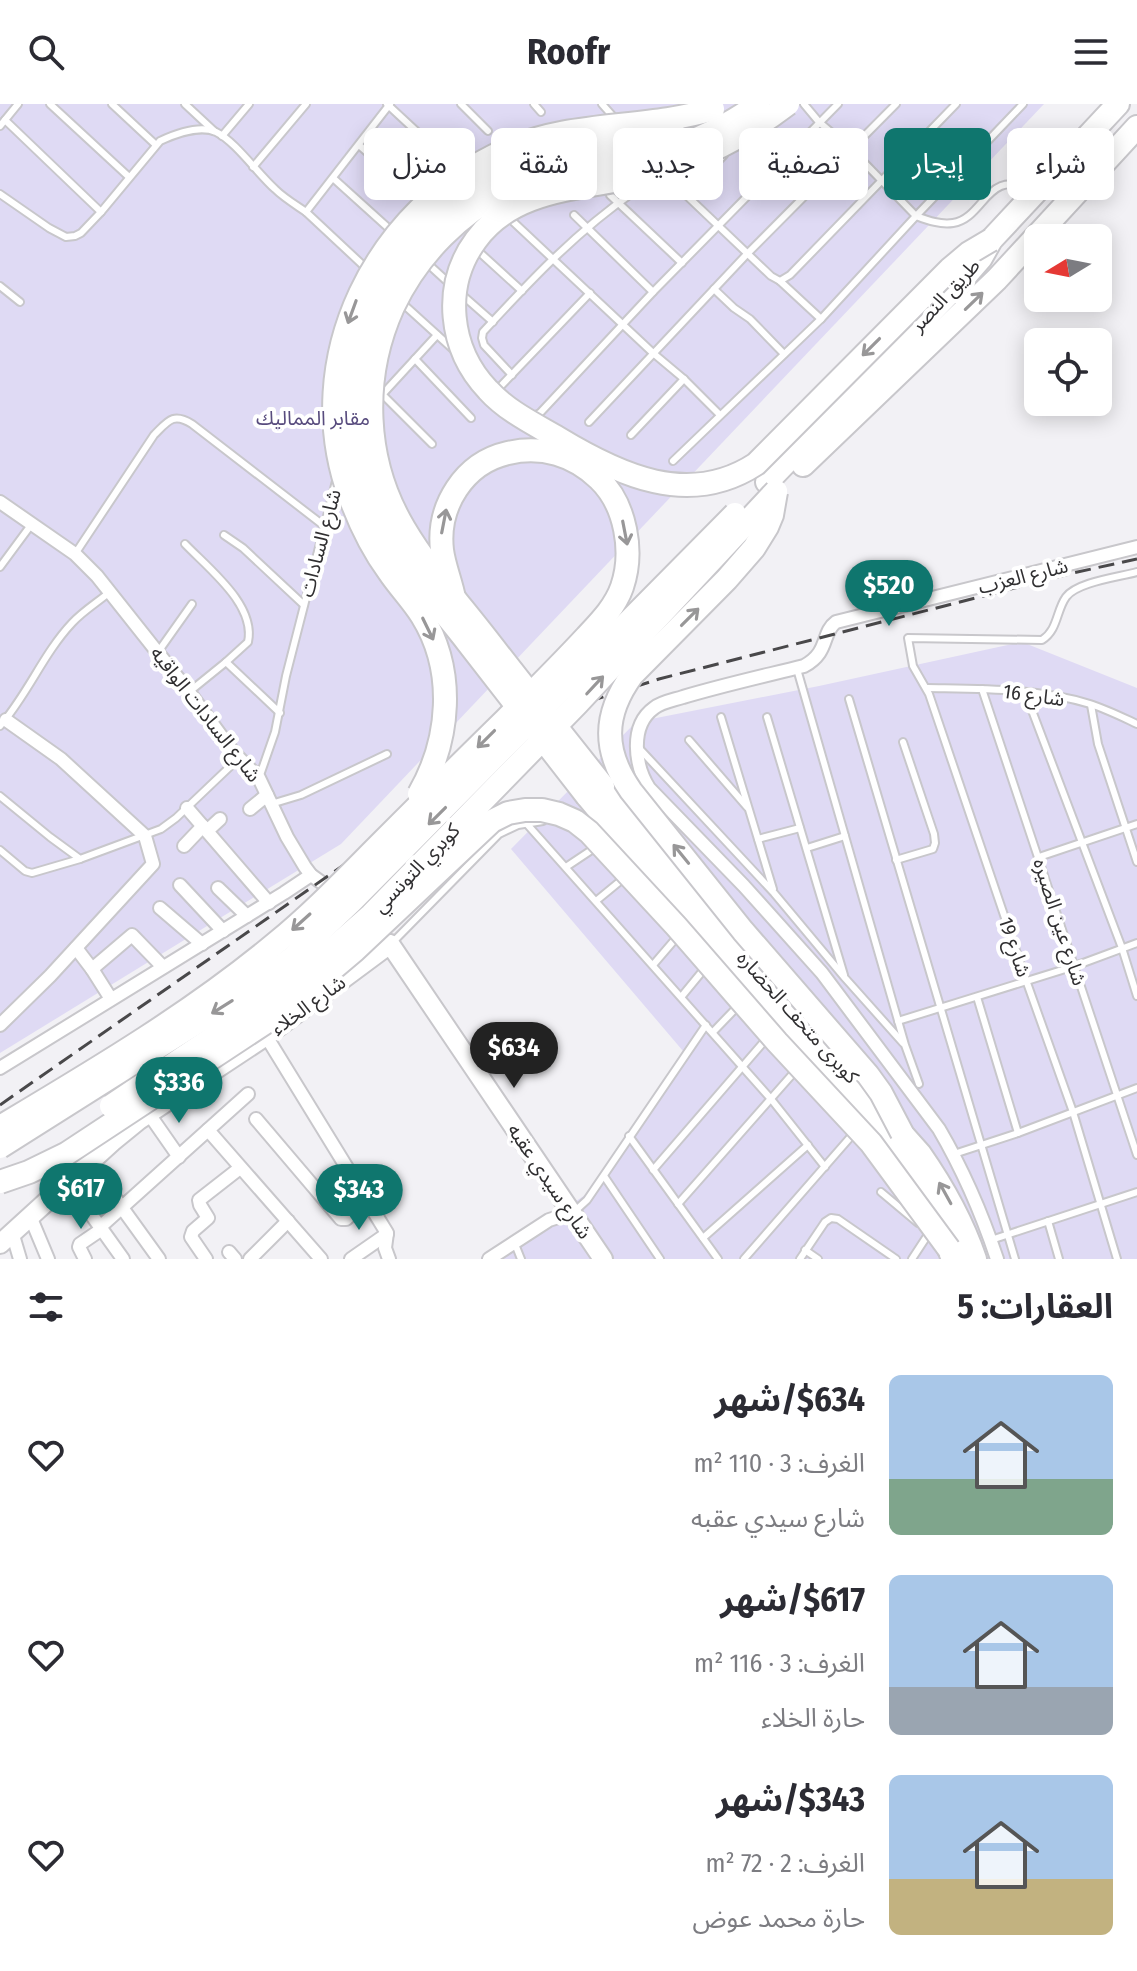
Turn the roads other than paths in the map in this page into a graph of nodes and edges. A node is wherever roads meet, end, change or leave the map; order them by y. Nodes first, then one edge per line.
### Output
1 (18, 104) edge
2 (50, 104) edge
3 (112, 104) edge
4 (185, 104) edge
5 (249, 104) edge
6 (306, 104) edge
7 (461, 104) edge
8 (534, 104) edge
9 (602, 104) edge
10 (758, 104) edge
11 (775, 104) edge
12 (788, 104) edge
13 (804, 104) edge
14 (838, 104) edge
15 (896, 104) edge
16 (956, 104) edge
17 (1010, 104) edge
18 (1023, 104) edge
19 (1118, 104) edge
20 (389, 105) edge
21 (718, 107) edge
22 (1017, 110) junction
23 (541, 112) dead end
24 (819, 122) junction
25 (2, 123) edge
26 (1137, 127) edge
27 (622, 128) edge
28 (826, 128) edge
29 (1096, 128) edge
30 (214, 131) junction
31 (488, 131) dead end
32 (868, 132) edge
33 (222, 136) junction
34 (156, 145) junction
35 (359, 145) junction
36 (723, 157) edge
37 (868, 166) edge
38 (253, 167) junction
39 (129, 177) junction
40 (333, 178) junction
41 (883, 181) junction
42 (1007, 184) edge
43 (0, 194) edge
44 (610, 195) dead end
45 (621, 200) edge
46 (690, 200) edge
47 (800, 200) edge
48 (1028, 200) edge
49 (618, 202) junction
50 (101, 212) junction
51 (306, 212) junction
52 (574, 215) dead end
53 (916, 216) junction
54 (586, 227) junction
55 (717, 227) junction
56 (991, 240) junction
57 (747, 254) junction
58 (552, 258) junction
59 (682, 263) junction
60 (780, 281) junction
61 (0, 286) edge
62 (714, 289) junction
63 (522, 291) junction
64 (653, 292) junction
65 (590, 293) junction
66 (20, 302) dead end
67 (821, 319) junction
68 (493, 322) junction
69 (622, 324) junction
70 (437, 335) junction
71 (653, 353) junction
72 (784, 354) junction
73 (415, 359) junction
74 (512, 375) junction
75 (684, 379) junction
76 (497, 390) junction
77 (382, 394) junction
78 (720, 415) junction
79 (471, 418) dead end
80 (589, 422) dead end
81 (631, 435) dead end
82 (432, 444) dead end
83 (673, 461) dead end
84 (772, 486) junction
85 (0, 502) edge
86 (31, 524) junction
87 (323, 525) junction
88 (224, 535) dead end
89 (185, 544) dead end
90 (1137, 547) edge
91 (75, 554) junction
92 (0, 567) edge
93 (1137, 572) edge
94 (111, 591) junction
95 (454, 598) junction
96 (192, 604) dead end
97 (304, 605) junction
98 (158, 652) junction
99 (226, 662) junction
100 (797, 668) junction
101 (927, 688) junction
102 (982, 689) junction
103 (189, 692) junction
104 (1025, 692) junction
105 (849, 699) dead end
106 (1091, 705) junction
107 (280, 713) junction
108 (721, 717) dead end
109 (767, 717) dead end
110 (3, 723) edge
111 (1137, 724) edge
112 (689, 740) dead end
113 (903, 742) dead end
114 (637, 745) junction
115 (387, 754) dead end
116 (239, 759) junction
117 (259, 778) junction
118 (595, 791) junction
119 (1, 798) edge
120 (269, 800) junction
121 (187, 808) junction
122 (250, 809) dead end
123 (750, 810) junction
124 (220, 819) dead end
125 (548, 821) dead end
126 (525, 822) junction
127 (558, 823) dead end
128 (1137, 824) edge
129 (397, 827) junction
130 (205, 828) junction
131 (800, 828) junction
132 (1125, 828) junction
133 (145, 836) junction
134 (845, 836) junction
135 (758, 839) junction
136 (1081, 843) junction
137 (184, 846) dead end
138 (596, 847) junction
139 (807, 848) junction
140 (0, 850) edge
141 (1039, 857) junction
142 (80, 859) junction
143 (896, 860) junction
144 (1137, 862) edge
145 (566, 867) junction
146 (311, 875) junction
147 (624, 878) junction
148 (180, 885) dead end
149 (218, 888) dead end
150 (774, 893) junction
151 (596, 901) junction
152 (269, 903) junction
153 (160, 908) dead end
154 (247, 916) junction
155 (223, 931) junction
156 (678, 937) junction
157 (1137, 943) edge
158 (202, 944) junction
159 (390, 944) junction
160 (76, 948) junction
161 (1122, 948) junction
162 (653, 965) junction
163 (1075, 966) junction
164 (163, 967) junction
165 (706, 967) junction
166 (92, 969) junction
167 (845, 978) junction
168 (1026, 980) junction
169 (682, 996) junction
170 (1137, 996) edge
171 (977, 997) junction
172 (111, 999) junction
173 (740, 1005) junction
174 (939, 1008) junction
175 (898, 1021) junction
176 (0, 1025) edge
177 (706, 1025) junction
178 (713, 1032) junction
179 (266, 1036) junction
180 (768, 1037) junction
181 (905, 1045) junction
182 (743, 1067) junction
183 (0, 1068) edge
184 (797, 1069) junction
185 (919, 1084) dead end
186 (1137, 1088) edge
187 (248, 1094) dead end
188 (1117, 1095) junction
189 (771, 1099) junction
190 (1073, 1112) junction
191 (149, 1114) junction
192 (256, 1119) dead end
193 (0, 1127) edge
194 (208, 1130) junction
195 (854, 1133) junction
196 (902, 1133) junction
197 (1018, 1133) junction
198 (629, 1136) junction
199 (808, 1145) junction
200 (981, 1145) junction
201 (0, 1147) edge
202 (954, 1154) junction
203 (1137, 1155) edge
204 (179, 1157) junction
205 (89, 1162) junction
206 (825, 1167) junction
207 (240, 1168) junction
208 (653, 1170) junction
209 (604, 1176) junction
210 (0, 1181) edge
211 (68, 1182) junction
212 (881, 1192) dead end
213 (1137, 1192) edge
214 (367, 1200) junction
215 (678, 1204) junction
216 (1100, 1204) junction
217 (122, 1208) junction
218 (571, 1213) junction
219 (30, 1216) junction
220 (288, 1221) junction
221 (1048, 1221) junction
222 (101, 1228) junction
223 (929, 1233) junction
224 (387, 1234) junction
225 (1007, 1235) junction
226 (6, 1238) edge
227 (703, 1238) junction
228 (991, 1240) junction
229 (514, 1244) junction
230 (805, 1250) junction
231 (946, 1251) edge
232 (120, 1255) edge
233 (20, 1259) edge
234 (48, 1259) edge
235 (85, 1259) edge
236 (104, 1259) edge
237 (159, 1259) edge
238 (206, 1259) edge
239 (250, 1259) edge
240 (321, 1259) edge
241 (351, 1259) edge
242 (389, 1259) edge
243 (489, 1259) edge
244 (521, 1259) edge
245 (603, 1259) edge
246 (660, 1259) edge
247 (718, 1259) edge
248 (744, 1259) edge
249 (800, 1259) edge
250 (818, 1259) edge
251 (896, 1259) edge
252 (912, 1259) edge
253 (975, 1259) edge
254 (997, 1259) edge
255 (1015, 1259) edge
256 (1059, 1259) edge
257 (1117, 1259) edge

1 - 25 lane
2 - 39 lane
3 - 34 lane
4 - 30 lane
5 - 33 lane
6 - 38 lane
7 - 31 lane
8 - 23 lane
9 - 27 lane
10 - 95 highway, bridge
11 - 36 lane
56 -> 12 highway, bridge
13 - 24 lane
14 - 24 lane
15 - 32 lane
16 - 41 lane
17 - 22 lane
18 - 22 lane
19 - 29 highway, طريق النصر
20 - 35 lane
20 - 58 lane
21 - 118 highway, bridge
21 -> 129 highway, bridge
22 - 53 lane
24 - 28 lane
24 - 55 lane
25 - 50 lane
84 -> 26 highway, طريق النصر
30 - 33 lane
30 - 34 lane
33 - 38 lane
34 - 39 lane
35 - 40 lane
35 - 63 lane
37 - 41 lane
38 - 51 lane
39 - 50 lane
40 - 51 lane
40 - 68 lane
41 - 53 lane
41 - 60 lane
42 - 53 lane
43 - 50 lane
44 - 49 lane
45 - 49 lane
46 - 55 lane
47 - 57 lane
48 - 56 highway, طريق النصر
49 - 54 lane
49 - 59 lane
51 - 70 lane
52 - 54 lane
53 - 67 lane
54 - 58 lane
54 - 64 lane
55 - 57 lane
55 - 59 lane
56 - 84 highway, طريق النصر
57 - 60 lane
57 - 62 lane
58 - 63 lane
58 - 65 lane
59 - 64 lane
60 - 67 lane
61 - 66 lane
62 - 71 lane
62 - 72 lane
63 - 68 lane
64 - 69 lane
65 - 69 lane
65 - 74 lane
67 - 72 lane
68 - 74 lane
69 - 71 lane
69 - 76 lane
70 - 73 lane, شارع السادات
70 - 76 lane
71 - 75 lane
71 - 80 lane
72 - 78 lane
73 - 77 lane, شارع السادات
73 - 79 lane
74 - 76 lane
75 - 78 lane
75 - 81 lane
77 - 82 lane
77 - 87 lane, شارع السادات
78 - 83 lane
196 -> 84 highway, bridge
84 -> 201 highway, كوبري التونسي, bridge
210 -> 84 highway, كوبري التونسي, bridge
85 - 86 street, شارع السادات الواقيه
86 - 91 street, شارع السادات الواقيه
86 - 92 lane
87 - 91 lane
87 - 97 lane, شارع السادات
88 - 97 lane
89 - 99 lane
90 - 100 street, شارع العزب
91 - 94 street, شارع السادات الواقيه
93 - 101 lane, شارع 19
94 - 98 street, شارع السادات الواقيه
94 - 110 lane
95 - 118 highway, bridge
95 -> 129 highway, bridge
96 - 98 lane
97 - 107 lane, شارع السادات
98 - 103 street, شارع السادات الواقيه
99 - 103 lane
99 - 107 lane
100 - 114 street
100 - 134 lane
101 - 102 lane, شارع 16
101 - 168 lane, شارع 19
102 - 104 lane, شارع 16
102 - 141 lane, شارع عين الصيره
103 - 116 street, شارع السادات الواقيه
104 - 106 lane, شارع 16
104 - 136 lane
105 - 143 lane
106 - 111 lane, شارع 16
106 - 132 lane
107 - 117 lane, شارع السادات
108 - 123 lane
109 - 131 lane
110 - 133 street
112 - 123 lane
113 - 143 lane
114 - 150 lane
114 - 202 street
115 - 120 lane
116 - 117 street, شارع السادات الواقيه
116 - 121 lane
117 - 120 street, شارع السادات الواقيه
118 - 196 highway, كوبرى متحف الحضاره, bridge
118 - 231 highway, كوبرى متحف الحضاره, bridge
119 - 142 lane
120 - 122 street
120 - 146 street, شارع السادات الواقيه
121 - 130 street
121 - 133 lane
123 - 135 lane
124 - 130 street
125 - 126 lane
126 - 145 lane
126 - 159 lane
127 - 138 lane
128 - 132 lane
129 -> 193 highway, bridge
130 - 137 street
130 - 152 street
131 - 135 lane
131 - 139 lane
132 - 136 lane
132 - 144 lane
133 - 142 lane
133 - 160 street
134 - 139 lane
134 - 175 lane
135 - 150 lane
136 - 141 lane
136 - 161 lane
138 - 145 lane
138 - 147 lane
139 - 167 lane
140 - 142 lane
141 - 163 lane, شارع عين الصيره
143 - 174 lane
145 - 151 lane
146 - 152 street
146 - 159 street, شارع السادات الواقيه
147 - 151 lane
147 - 156 lane
148 - 155 street
149 - 154 street
150 - 167 lane
151 - 162 lane
152 - 154 street
153 - 158 street
154 - 155 street
155 - 158 street
156 - 162 lane
156 - 165 lane
157 - 161 lane
158 - 164 street
159 - 179 street, شارع الخلاء
159 - 218 street, شارع سيدي عقبه
160 - 166 street
160 - 176 street
161 - 163 lane
161 - 170 lane
162 - 169 lane
163 - 168 lane
163 - 188 lane, شارع عين الصيره
164 - 166 street
164 - 172 street
165 - 169 lane
165 - 173 lane
166 - 172 street
167 - 181 lane
168 - 171 lane
168 - 190 lane, شارع 19
169 - 177 lane
171 - 174 lane
171 - 197 lane
172 - 183 street
173 - 178 lane
173 - 180 lane
174 - 175 lane
174 - 200 lane
175 - 181 lane
177 - 178 lane
177 - 198 lane
178 - 182 lane
179 - 191 street, شارع الخلاء
179 - 214 street
180 - 182 lane
180 - 184 lane
181 - 185 lane
182 - 189 lane
182 - 208 lane
184 - 189 lane
184 - 195 lane
186 - 188 lane
187 - 194 street
188 - 190 lane
188 - 203 lane, شارع عين الصيره
189 - 199 lane
189 - 215 lane
190 - 197 lane
190 - 216 lane, شارع 19
191 - 204 street
191 - 205 street, شارع الخلاء
192 - 214 street
194 - 204 street
194 - 207 street
195 - 206 lane
195 - 223 lane
253 -> 196 highway, كوبرى متحف الحضاره
197 - 200 lane
198 - 208 lane
198 - 209 lane
199 - 206 lane
199 - 227 lane
200 - 202 lane
200 - 225 lane
202 - 228 street
204 - 217 street
205 - 211 street, شارع الخلاء
205 - 217 street
206 - 248 lane
207 - 220 street
207 - 238 street
208 - 215 lane
209 - 218 lane
209 - 246 lane
210 - 231 highway, bridge
211 - 219 street, شارع الخلاء
211 - 222 street
212 - 223 lane
213 - 216 lane
214 - 224 street
215 - 227 lane
216 - 221 lane
216 - 257 lane, شارع 19
217 - 222 street
217 - 237 street
218 - 229 street
218 - 245 street, شارع سيدي عقبه
219 - 226 street, شارع الخلاء
219 - 234 street
220 - 239 street
220 - 240 street
221 - 225 lane
221 - 256 lane
222 - 232 street
222 - 235 street
223 - 231 lane
223 - 252 lane
224 - 241 street
224 - 242 street
225 - 228 lane
225 - 255 lane
226 - 233 street
227 - 247 lane
228 - 254 street
229 - 243 street
229 - 244 lane
230 - 249 lane
230 - 250 lane
230 - 251 lane
232 - 236 street

